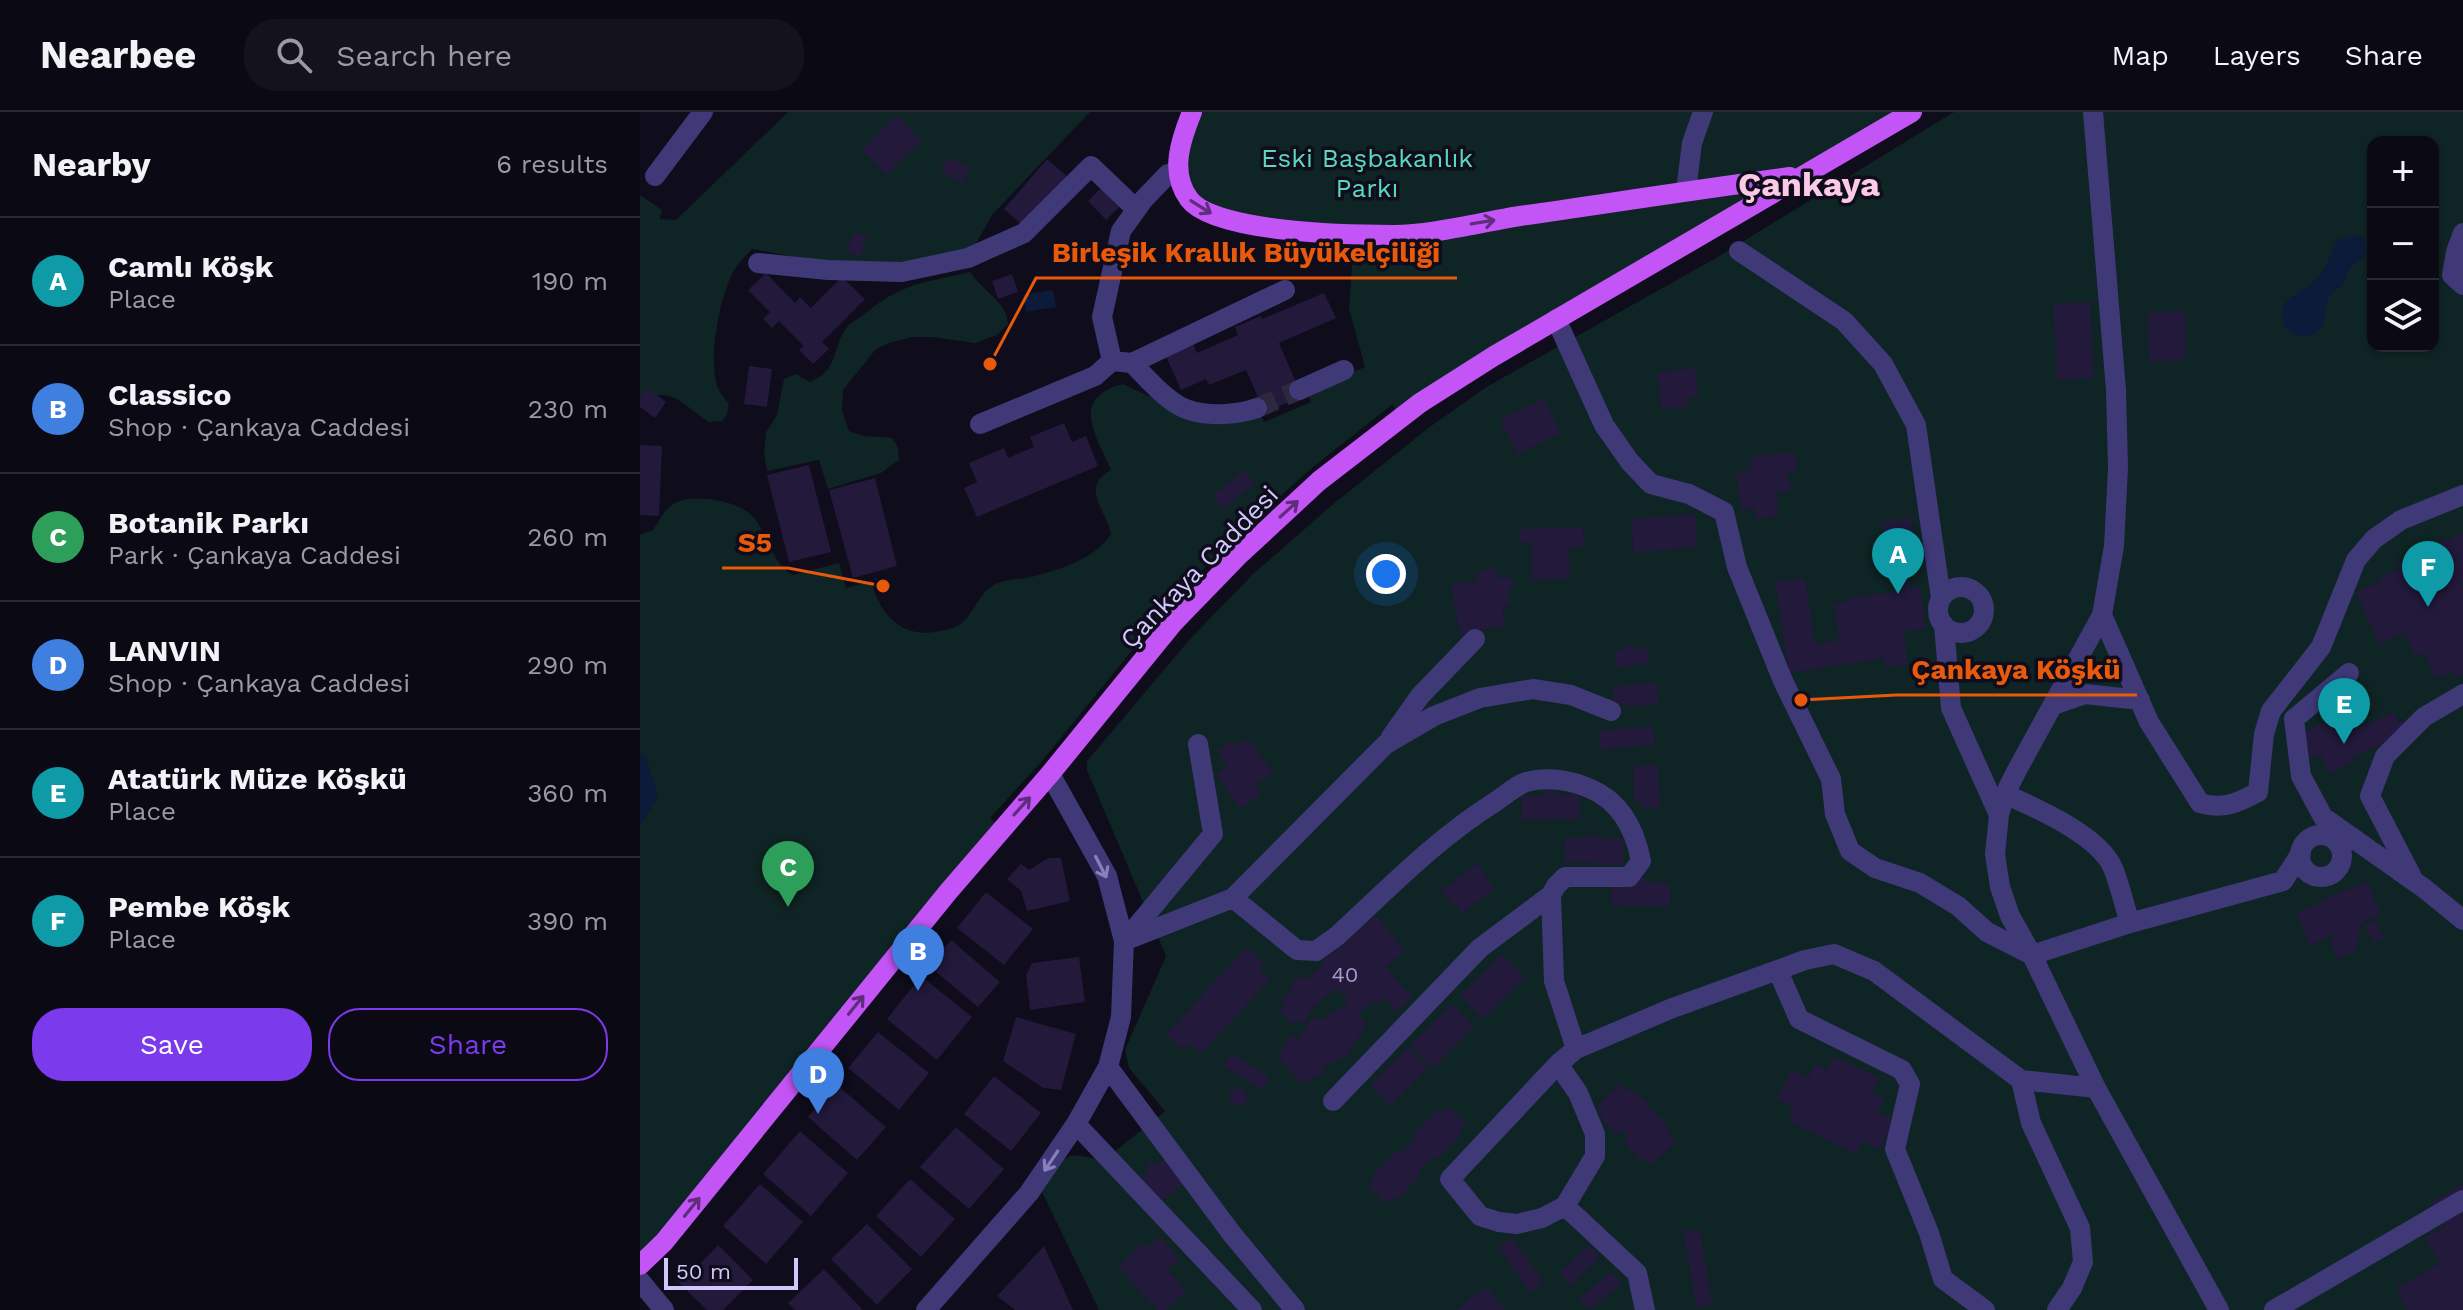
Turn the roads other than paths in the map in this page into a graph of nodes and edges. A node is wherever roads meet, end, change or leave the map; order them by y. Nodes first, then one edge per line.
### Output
1 (703, 112) edge
2 (1192, 112) edge
3 (1703, 112) edge
4 (1912, 112) edge
5 (2093, 112) edge
6 (1178, 171) junction
7 (1801, 175) junction
8 (655, 176) dead end
9 (1686, 191) junction
10 (1136, 209) junction
11 (2463, 233) edge
12 (1739, 251) dead end
13 (758, 263) dead end
14 (2463, 285) edge
15 (1285, 290) dead end
16 (1556, 319) junction
17 (1122, 362) junction
18 (1344, 370) dead end
19 (1299, 390) tunnel mouth
20 (1257, 408) tunnel mouth
21 (980, 424) dead end
22 (2463, 495) edge
23 (1941, 598) junction
24 (2102, 615) junction
25 (1944, 625) junction
26 (1475, 639) dead end
27 (2349, 673) dead end
28 (2463, 694) edge
29 (2140, 700) junction
30 (2056, 704) junction
31 (1611, 711) dead end
32 (1198, 744) dead end
33 (1386, 744) junction
34 (1050, 774) junction
35 (2002, 804) junction
36 (2323, 817) junction
37 (2416, 884) junction
38 (1551, 895) junction
39 (1233, 898) junction
40 (2463, 920) edge
41 (2130, 923) junction
42 (1124, 941) junction
43 (2032, 955) junction
44 (1778, 971) junction
45 (1576, 1049) junction
46 (1558, 1064) junction
47 (1108, 1067) junction
48 (2021, 1080) junction
49 (2096, 1088) junction
50 (1333, 1101) dead end
51 (1076, 1124) junction
52 (2463, 1200) edge
53 (1565, 1206) junction
54 (1232, 1234) junction
55 (1204, 1256) junction
56 (640, 1265) edge
57 (640, 1281) edge
58 (664, 1310) edge
59 (926, 1310) edge
60 (1252, 1310) edge
61 (1295, 1310) edge
62 (1645, 1310) edge
63 (1985, 1310) edge
64 (2057, 1310) edge
65 (2219, 1310) edge
66 (2274, 1310) edge

1 - 8 street
2 - 6 main road
3 - 9 street
4 - 7 main road, Çankaya Caddesi
5 - 24 street
6 -> 9 main road
6 - 10 street
7 - 9 main road
7 - 16 main road, Çankaya Caddesi
10 - 13 street
10 - 17 street
11 - 14 street
12 - 23 street
15 - 17 street
34 -> 16 main road, Çankaya Caddesi
16 - 43 street
17 - 20 street
17 - 21 street
18 - 19 street
22 - 29 street
23 - 25 street
23 - 25 street
24 - 29 street
24 - 30 street
25 - 35 street
26 - 33 street
27 - 36 street
28 - 37 street
29 - 30 street
30 - 35 street
31 - 33 street
32 - 42 street
33 - 39 street
34 -> 42 street
56 -> 34 main road, Çankaya Caddesi
35 - 41 street
35 - 43 street
36 - 37 street
36 - 41 street
37 - 40 street
38 - 39 street
38 - 45 street
38 - 50 street
39 - 42 street
41 - 43 street
42 - 47 street
43 - 49 street
44 - 45 street
44 - 48 street
44 - 63 street
45 - 46 street
46 - 53 street
46 - 53 street
47 - 51 street
47 - 54 street
48 - 49 street
48 - 64 street
49 - 65 street
51 - 55 street
51 -> 59 street
52 - 66 street
53 - 62 street
54 - 55 street
54 - 61 street
55 - 60 street
57 - 58 street

